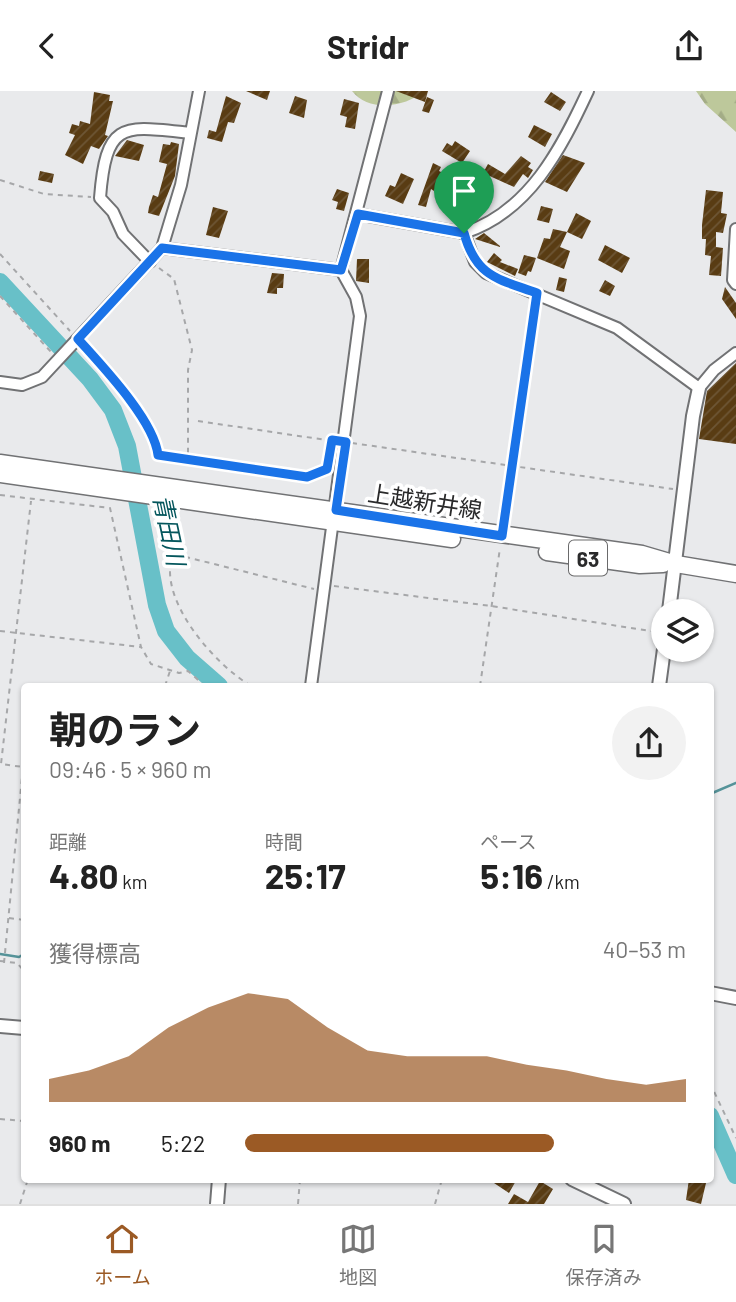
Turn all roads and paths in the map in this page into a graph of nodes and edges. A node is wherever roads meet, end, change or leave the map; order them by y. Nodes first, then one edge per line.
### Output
1 (199, 91) edge
2 (388, 91) edge
3 (589, 91) edge
4 (191, 133) junction
5 (0, 180) edge
6 (100, 198) junction
7 (358, 214) junction
8 (736, 229) edge
9 (464, 233) junction
10 (162, 248) junction
11 (0, 254) edge
12 (150, 261) junction
13 (341, 270) junction
14 (736, 284) edge
15 (537, 293) junction
16 (0, 296) edge
17 (75, 342) junction
18 (736, 352) edge
19 (60, 360) junction
20 (0, 382) edge
21 (699, 388) junction
22 (198, 421) dead end
23 (332, 440) junction
24 (346, 442) junction
25 (188, 461) junction
26 (0, 463) edge
27 (512, 467) junction
28 (0, 474) edge
29 (99, 482) junction
30 (684, 491) junction
31 (0, 495) edge
32 (31, 501) junction
33 (335, 516) junction
34 (501, 541) junction
35 (676, 564) junction
36 (736, 573) edge
37 (326, 588) junction
38 (671, 599) edge
39 (491, 605) junction
40 (0, 631) edge
41 (651, 631) edge
42 (14, 633) junction
43 (141, 647) junction
44 (662, 662) edge
45 (170, 670) junction
46 (166, 683) edge
47 (202, 683) edge
48 (247, 683) edge
49 (312, 683) edge
50 (480, 683) edge
51 (659, 683) edge
52 (21, 767) edge
53 (21, 789) edge
54 (9, 918) junction
55 (21, 920) edge
56 (0, 961) edge
57 (4, 963) junction
58 (21, 968) edge
59 (714, 994) edge
60 (736, 998) edge
61 (0, 1026) edge
62 (21, 1028) edge
63 (714, 1091) edge
64 (0, 1119) edge
65 (21, 1121) edge
66 (736, 1138) edge
67 (26, 1183) edge
68 (219, 1183) edge
69 (300, 1183) edge
70 (441, 1183) edge
71 (580, 1183) edge
72 (20, 1204) edge
73 (217, 1204) edge
74 (298, 1204) edge
75 (435, 1204) edge
76 (624, 1204) edge

1 - 4 street
2 - 7 street
3 - 9 street
4 - 6 street
4 - 10 street
5 - 6 path
6 - 12 street
7 - 9 street
7 - 13 street
8 - 14 street
9 - 15 street
10 - 12 street
10 - 13 street
11 - 17 path
12 - 17 street
12 - 25 path
13 - 24 street
15 - 21 street
15 - 27 path
16 - 19 path
17 - 19 street
17 - 25 path
18 - 21 street
19 - 20 street
21 - 30 street
22 - 23 path
23 - 24 path
23 - 25 path
24 - 27 path
24 - 33 street
26 - 29 main road, 上越新井線 / 63
27 - 30 path
27 - 34 path
28 - 29 main road, 上越新井線 / 63
29 - 33 main road, 上越新井線 / 63
30 - 35 street
31 - 32 path
32 - 42 path
32 - 43 path
33 - 34 main road, 上越新井線 / 63
33 - 37 street
34 - 35 main road, 上越新井線 / 63
34 - 39 path
35 - 36 main road, 上越新井線 / 63
35 - 38 street
37 - 39 path
37 - 48 path
37 - 49 street
39 - 41 path
39 - 50 path
40 - 42 path
42 - 43 path
42 - 52 path
43 - 45 path
44 - 51 street
45 - 46 path
45 - 47 path
53 - 54 path
54 - 55 path
54 - 57 path
56 - 57 path
57 - 58 path
59 - 60 street
61 - 62 street
63 - 66 path
64 - 65 path
67 - 72 path
68 - 73 street
69 - 74 path
70 - 75 path
71 - 76 street

